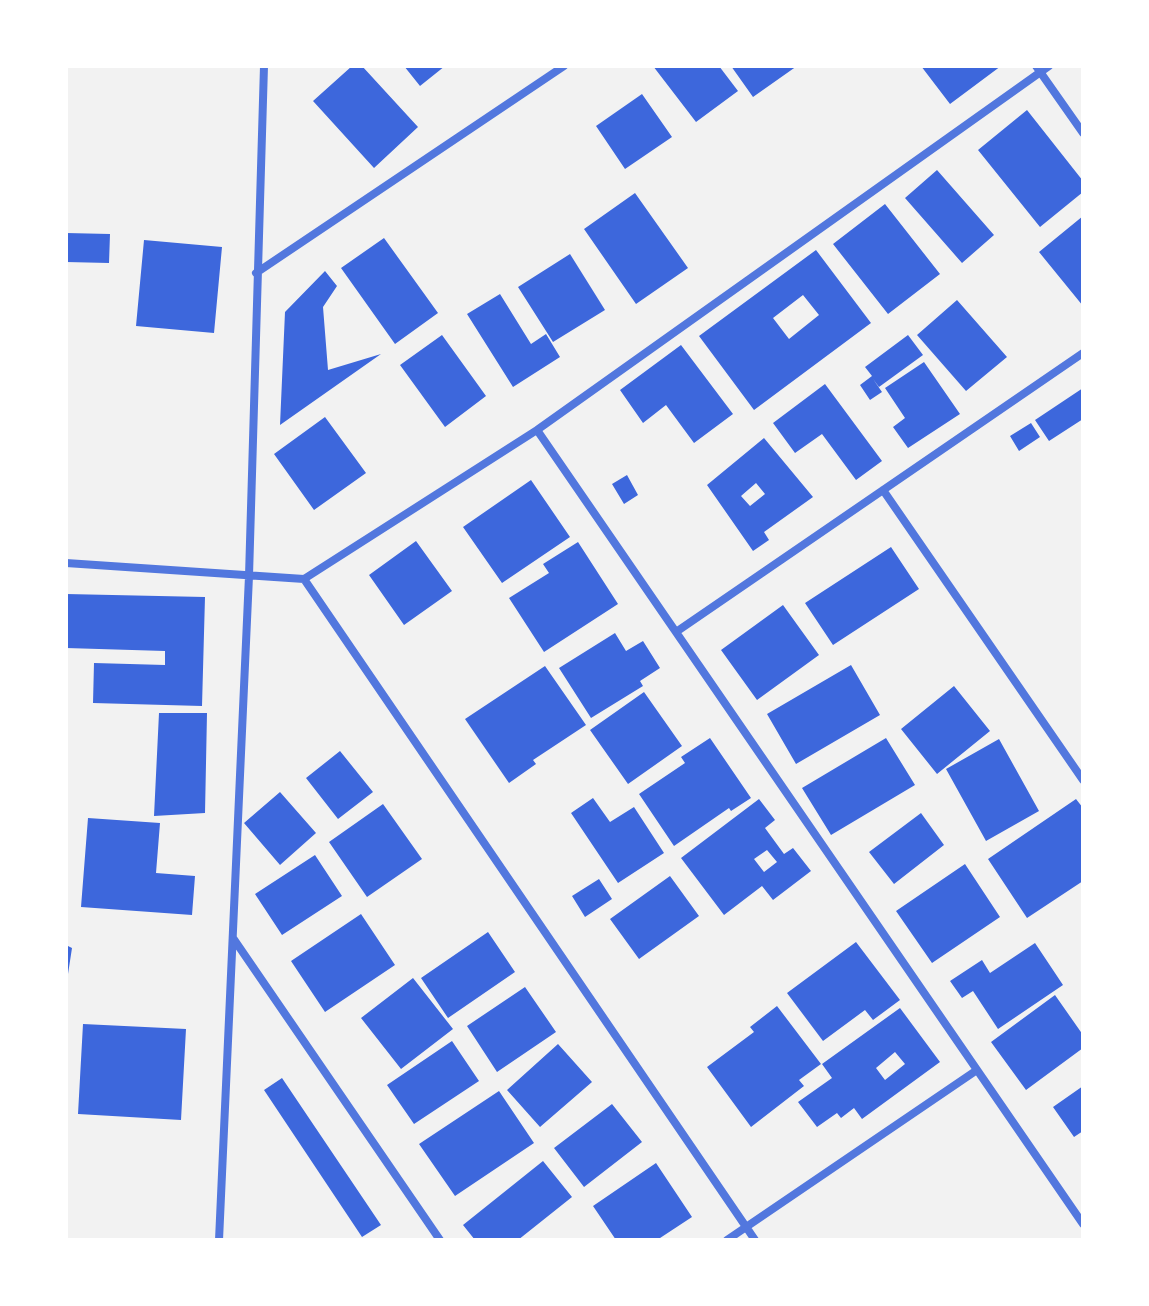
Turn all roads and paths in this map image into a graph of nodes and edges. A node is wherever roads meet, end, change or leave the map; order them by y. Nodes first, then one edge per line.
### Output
1 (264, 66) edge
2 (564, 66) edge
3 (1049, 66) edge
4 (1038, 69) edge
5 (1083, 133) edge
6 (256, 273) junction
7 (1083, 353) edge
8 (537, 430) junction
9 (883, 490) junction
10 (66, 563) edge
11 (249, 576) junction
12 (304, 579) junction
13 (676, 632) junction
14 (1083, 780) edge
15 (232, 937) junction
16 (977, 1070) junction
17 (1083, 1224) edge
18 (746, 1227) junction
19 (219, 1240) edge
20 (440, 1240) edge
21 (727, 1240) edge
22 (755, 1240) edge

1 - 6 street
2 - 6 street
3 - 4 street
4 - 5 street
4 - 8 street
6 - 11 street
7 - 9 street
8 - 12 street
8 - 13 street
9 - 13 street
9 - 14 street
10 - 11 street
11 - 12 street
11 - 15 street
12 - 18 street
13 - 16 street
15 - 19 street
15 - 20 street
16 - 17 street
16 - 18 street
18 - 21 street
18 - 22 street

